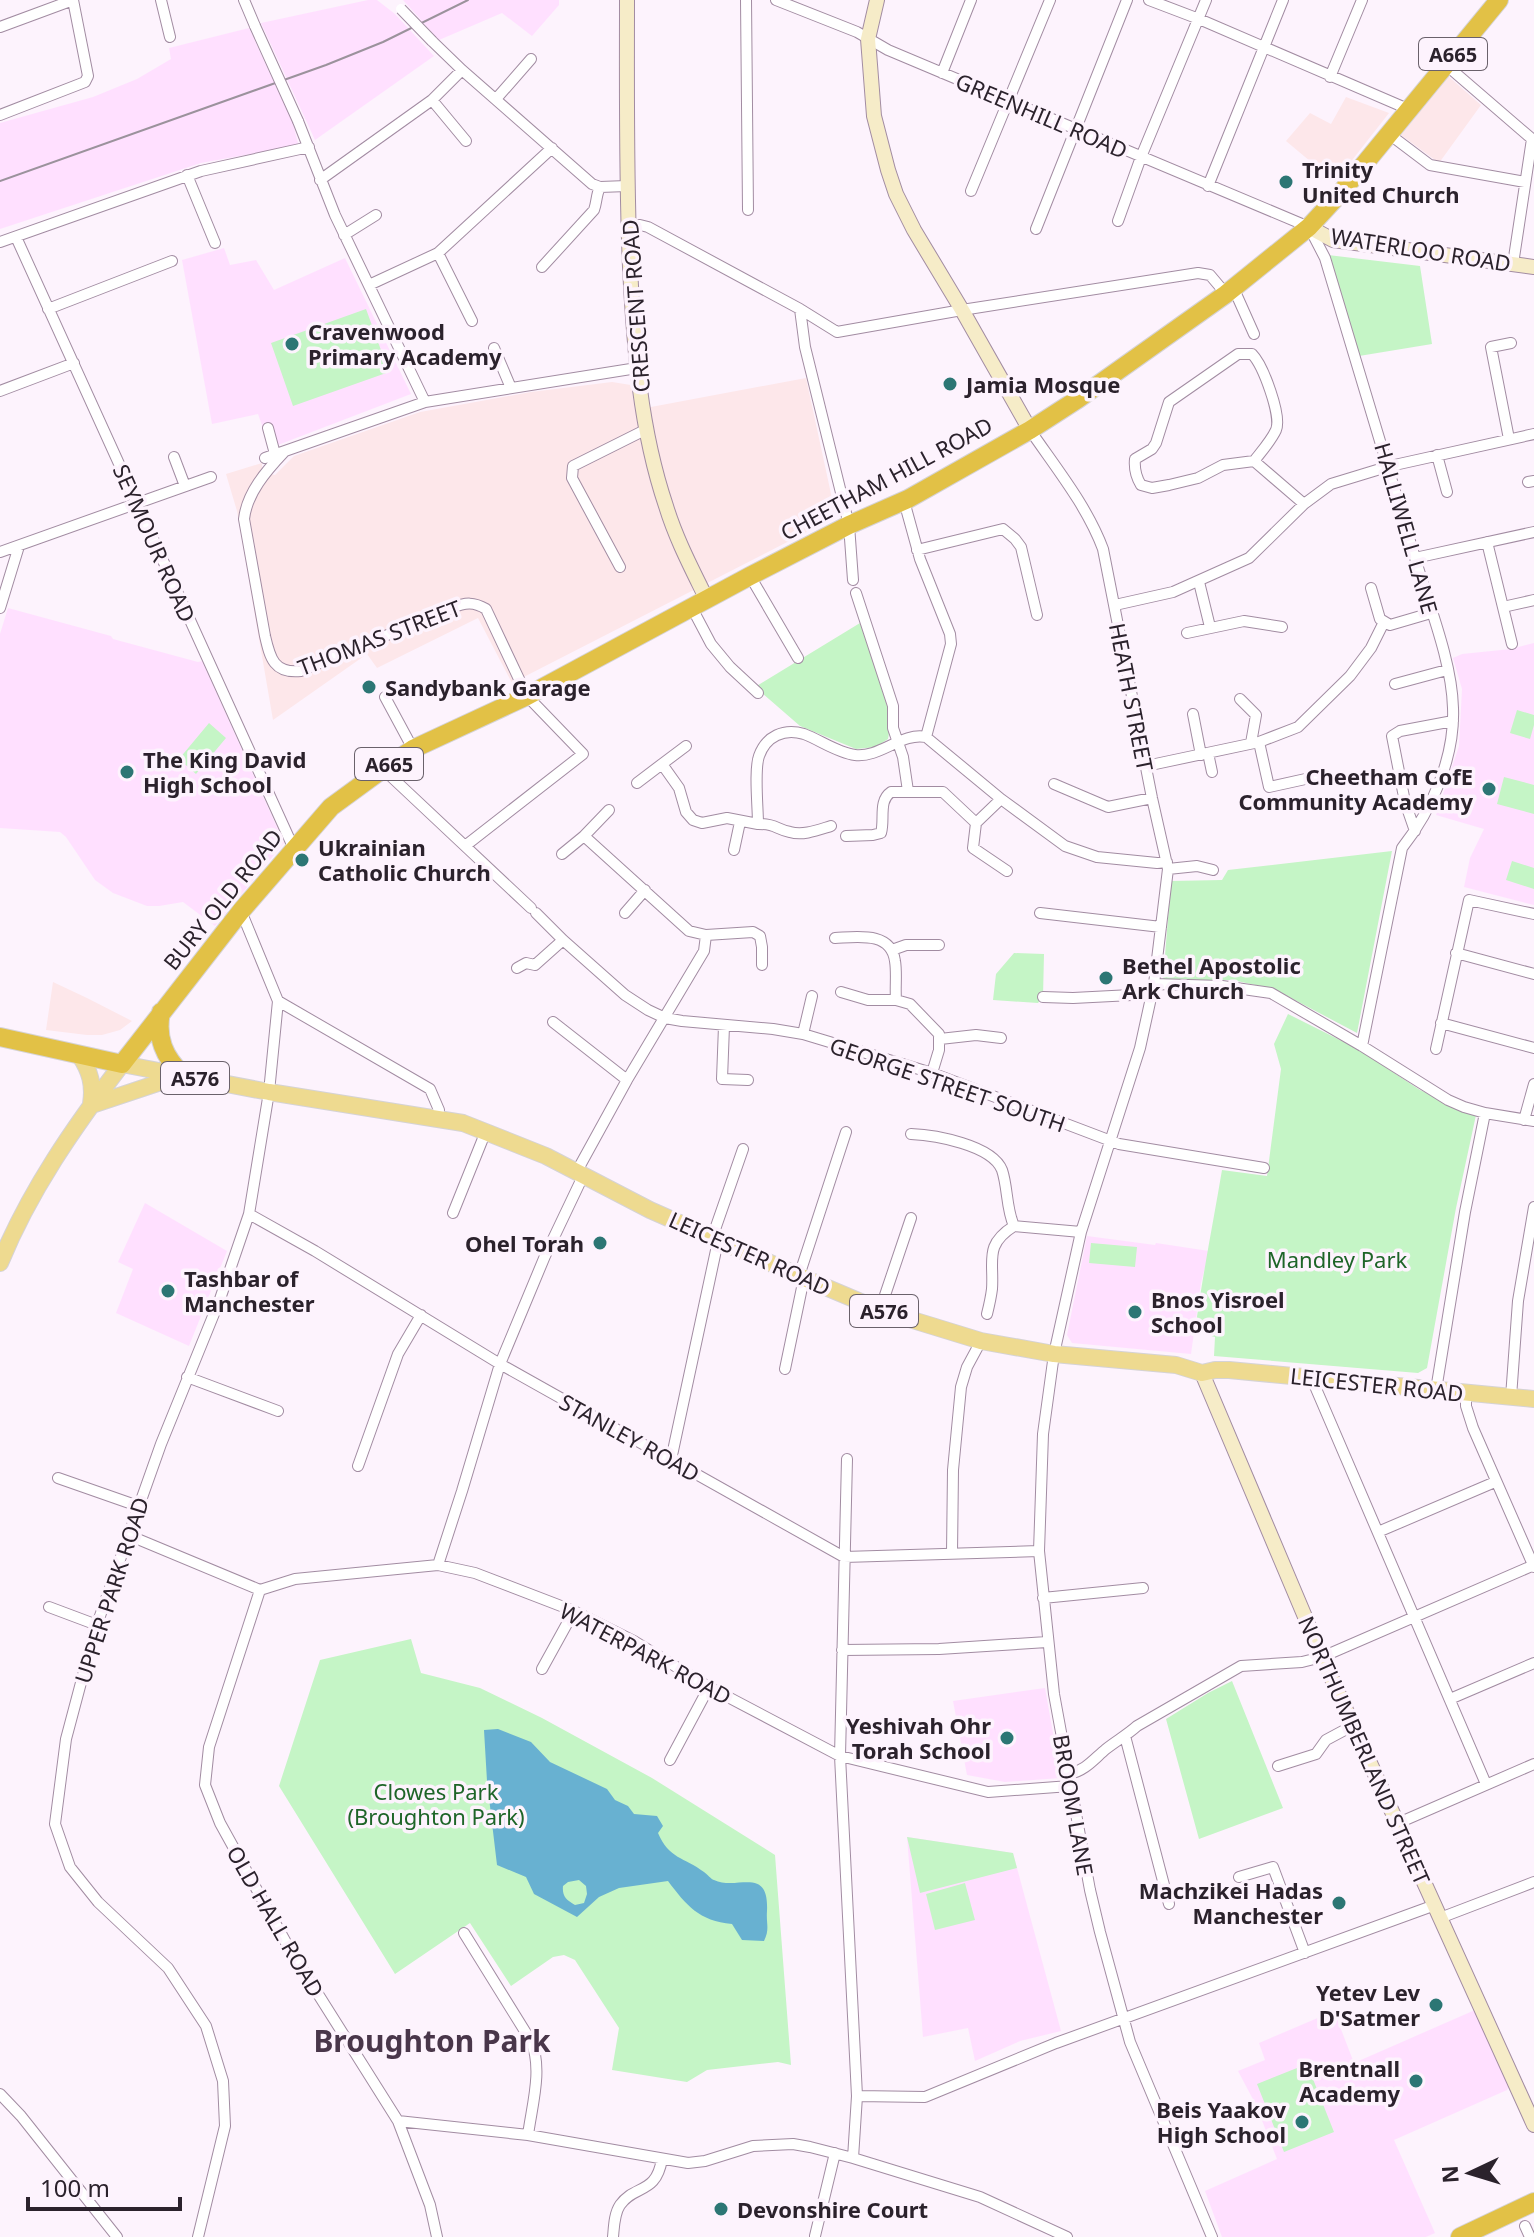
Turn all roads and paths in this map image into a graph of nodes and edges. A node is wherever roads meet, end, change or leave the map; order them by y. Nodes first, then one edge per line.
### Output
1 (73, 0) edge
2 (161, 0) edge
3 (244, 0) edge
4 (627, 0) edge
5 (746, 0) edge
6 (777, 0) edge
7 (877, 0) edge
8 (971, 0) edge
9 (1050, 0) edge
10 (1127, 0) edge
11 (1149, 0) edge
12 (1206, 0) edge
13 (1283, 0) edge
14 (1362, 0) edge
15 (1499, 0) edge
16 (397, 4) edge
17 (1199, 19) junction
18 (0, 27) edge
19 (170, 37) dead end
20 (868, 39) junction
21 (1263, 48) junction
22 (531, 59) dead end
23 (1445, 64) junction
24 (462, 70) junction
25 (942, 73) junction
26 (1330, 77) junction
27 (496, 99) junction
28 (432, 100) junction
29 (1008, 101) junction
30 (1408, 109) junction
31 (0, 115) edge
32 (1074, 129) junction
33 (1389, 134) junction
34 (466, 141) dead end
35 (309, 147) junction
36 (552, 148) junction
37 (1141, 157) junction
38 (187, 175) junction
39 (320, 180) junction
40 (1525, 182) junction
41 (627, 186) junction
42 (1208, 186) junction
43 (600, 187) junction
44 (971, 191) dead end
45 (748, 210) dead end
46 (376, 215) dead end
47 (1118, 221) dead end
48 (629, 226) junction
49 (1309, 227) junction
50 (1036, 229) dead end
51 (344, 235) junction
52 (16, 237) junction
53 (0, 242) edge
54 (215, 243) dead end
55 (438, 253) junction
56 (172, 261) dead end
57 (1513, 264) junction
58 (542, 267) dead end
59 (1534, 267) edge
60 (369, 285) junction
61 (1230, 290) junction
62 (48, 309) junction
63 (800, 309) junction
64 (962, 310) junction
65 (472, 321) dead end
66 (1254, 334) dead end
67 (1511, 343) dead end
68 (494, 348) dead end
69 (74, 363) junction
70 (637, 368) junction
71 (511, 388) junction
72 (0, 391) edge
73 (425, 402) junction
74 (268, 428) dead end
75 (647, 429) junction
76 (1030, 430) junction
77 (1534, 434) edge
78 (1509, 439) junction
79 (275, 455) junction
80 (1437, 455) junction
81 (174, 457) dead end
82 (1254, 461) junction
83 (1390, 466) junction
84 (211, 477) dead end
85 (185, 486) junction
86 (1447, 492) dead end
87 (904, 501) junction
88 (138, 503) junction
89 (1304, 504) junction
90 (849, 525) junction
91 (1534, 532) edge
92 (1487, 542) junction
93 (19, 546) junction
94 (917, 550) junction
95 (0, 552) edge
96 (1415, 558) junction
97 (620, 567) dead end
98 (750, 576) junction
99 (853, 580) dead end
100 (1199, 582) junction
101 (1371, 588) dead end
102 (856, 593) dead end
103 (1534, 600) edge
104 (699, 604) junction
105 (1115, 605) junction
106 (1503, 607) junction
107 (0, 608) edge
108 (1431, 613) junction
109 (1037, 615) dead end
110 (1384, 622) junction
111 (1210, 627) junction
112 (1282, 627) dead end
113 (1187, 633) dead end
114 (1512, 644) dead end
115 (798, 658) dead end
116 (1447, 670) junction
117 (1395, 684) dead end
118 (758, 693) dead end
119 (527, 696) junction
120 (385, 697) dead end
121 (1240, 699) dead end
122 (1193, 714) dead end
123 (1453, 721) junction
124 (926, 737) junction
125 (898, 743) junction
126 (1255, 743) junction
127 (686, 746) dead end
128 (413, 749) junction
129 (1205, 754) junction
130 (662, 764) junction
131 (1146, 766) junction
132 (383, 769) junction
133 (1212, 772) dead end
134 (1319, 776) dead end
135 (637, 783) dead end
136 (1054, 784) dead end
137 (908, 791) junction
138 (1152, 798) junction
139 (1001, 799) junction
140 (609, 810) dead end
141 (740, 822) junction
142 (976, 823) junction
143 (758, 824) junction
144 (831, 826) dead end
145 (1415, 831) junction
146 (584, 836) junction
147 (846, 836) dead end
148 (465, 846) junction
149 (294, 849) junction
150 (734, 850) dead end
151 (562, 854) dead end
152 (1167, 866) junction
153 (1213, 870) dead end
154 (1007, 871) dead end
155 (645, 890) junction
156 (241, 911) junction
157 (625, 913) dead end
158 (1040, 913) dead end
159 (1534, 914) edge
160 (1161, 927) junction
161 (706, 935) junction
162 (835, 938) dead end
163 (563, 940) junction
164 (939, 945) dead end
165 (892, 950) junction
166 (1456, 953) junction
167 (762, 965) dead end
168 (517, 968) dead end
169 (1534, 974) edge
170 (1152, 989) junction
171 (841, 992) dead end
172 (812, 996) dead end
173 (1043, 997) dead end
174 (896, 1000) junction
175 (278, 1001) junction
176 (161, 1012) junction
177 (665, 1018) junction
178 (553, 1022) dead end
179 (1441, 1023) junction
180 (724, 1026) junction
181 (803, 1034) junction
182 (0, 1037) edge
183 (1001, 1038) dead end
184 (940, 1039) junction
185 (1362, 1046) junction
186 (1534, 1048) edge
187 (1436, 1049) dead end
188 (80, 1056) junction
189 (122, 1064) junction
190 (932, 1073) junction
191 (183, 1075) junction
192 (722, 1079) junction
193 (627, 1080) junction
194 (748, 1080) dead end
195 (1534, 1084) edge
196 (269, 1092) junction
197 (719, 1092) dead end
198 (90, 1105) junction
199 (1485, 1113) junction
200 (437, 1118) junction
201 (1529, 1120) edge
202 (486, 1131) junction
203 (846, 1132) dead end
204 (911, 1134) dead end
205 (1110, 1141) junction
206 (743, 1149) dead end
207 (1264, 1168) dead end
208 (580, 1172) junction
209 (1534, 1207) edge
210 (453, 1213) dead end
211 (249, 1214) junction
212 (911, 1218) dead end
213 (1014, 1226) junction
214 (1081, 1232) junction
215 (715, 1240) junction
216 (0, 1263) edge
217 (801, 1277) junction
218 (880, 1310) junction
219 (987, 1314) dead end
220 (421, 1315) junction
221 (981, 1341) junction
222 (1054, 1354) junction
223 (500, 1364) junction
224 (785, 1369) dead end
225 (1202, 1373) junction
226 (187, 1377) junction
227 (1311, 1377) junction
228 (1436, 1390) junction
229 (1466, 1393) junction
230 (1511, 1397) junction
231 (1534, 1399) edge
232 (278, 1411) dead end
233 (847, 1459) dead end
234 (671, 1460) junction
235 (358, 1466) dead end
236 (58, 1478) dead end
237 (1495, 1482) junction
238 (138, 1506) junction
239 (1378, 1532) junction
240 (128, 1535) junction
241 (1039, 1551) junction
242 (952, 1553) junction
243 (844, 1557) junction
244 (438, 1565) junction
245 (1534, 1566) edge
246 (1143, 1588) dead end
247 (260, 1590) junction
248 (1043, 1598) junction
249 (49, 1607) dead end
250 (574, 1611) junction
251 (1414, 1616) junction
252 (97, 1625) junction
253 (1047, 1642) junction
254 (842, 1650) junction
255 (1322, 1657) junction
256 (1534, 1663) edge
257 (542, 1669) dead end
258 (709, 1687) junction
259 (1450, 1699) junction
260 (1354, 1725) junction
261 (1125, 1736) junction
262 (840, 1756) junction
263 (670, 1760) dead end
264 (1534, 1764) edge
265 (1278, 1766) dead end
266 (1070, 1780) junction
267 (1486, 1784) junction
268 (1396, 1824) junction
269 (1239, 1877) dead end
270 (1534, 1882) edge
271 (1169, 1904) dead end
272 (1438, 1912) junction
273 (464, 1933) dead end
274 (1305, 1953) junction
275 (1125, 2018) junction
276 (0, 2094) edge
277 (1528, 2094) edge
278 (857, 2096) junction
279 (398, 2121) junction
280 (1534, 2125) edge
281 (528, 2135) junction
282 (835, 2153) junction
283 (853, 2158) junction
284 (662, 2159) junction
285 (1534, 2202) edge
286 (1525, 2226) dead end
287 (815, 2236) edge
288 (117, 2237) edge
289 (198, 2237) edge
290 (437, 2237) edge
291 (613, 2237) edge
292 (1067, 2237) edge
293 (1212, 2237) edge
294 (1460, 2237) edge
295 (1530, 2237) edge

1 - 18 street
1 - 31 street
2 - 19 street
3 - 35 street, bridge
4 - 41 street, CRESCENT ROAD
5 - 45 street
6 - 20 street, GREENHILL ROAD
7 - 20 street
8 - 25 street
9 - 29 street
10 - 32 street
11 - 17 street
12 - 17 street
13 - 21 street
14 - 26 street
15 - 23 highway, CHEETHAM HILL ROAD / A665
16 - 24 street, bridge
17 - 21 street
17 - 37 street
20 - 25 street, GREENHILL ROAD
20 - 64 street
21 - 26 street
21 - 42 street
22 - 27 street
23 - 30 highway, CHEETHAM HILL ROAD / A665
23 - 40 street
24 - 27 street
24 - 28 street
25 - 29 street, GREENHILL ROAD
26 - 30 street
27 - 36 street
28 - 34 street
28 - 39 street
29 - 32 street, GREENHILL ROAD
29 - 44 street
30 - 33 highway, CHEETHAM HILL ROAD / A665
32 - 37 street, GREENHILL ROAD
32 - 50 street
33 - 40 street
33 - 49 highway, CHEETHAM HILL ROAD / A665
35 - 38 street
35 - 39 street
36 - 43 street
36 - 55 street
37 - 42 street, GREENHILL ROAD
37 - 47 street
38 - 52 street
38 - 54 street
39 - 51 street
40 - 57 street
41 - 43 street
41 - 48 street, CRESCENT ROAD
42 - 49 street, GREENHILL ROAD
43 - 58 street
46 - 51 street
48 - 63 street
48 - 70 street, CRESCENT ROAD
49 - 57 street, WATERLOO ROAD
49 - 61 highway, CHEETHAM HILL ROAD / A665
49 - 83 street, HALLIWELL LANE
51 - 60 street
52 - 53 street
52 - 62 street, SEYMOUR ROAD
55 - 60 street
55 - 65 street
56 - 62 street
57 - 59 street, WATERLOO ROAD
60 - 73 street
61 - 64 street
61 - 66 street
61 - 76 highway, CHEETHAM HILL ROAD / A665
62 - 69 street, SEYMOUR ROAD
63 - 64 street
63 - 90 street
64 - 76 street
67 - 78 street
68 - 71 street
69 - 72 street
69 - 88 street, SEYMOUR ROAD
70 - 71 street
70 - 75 street, CRESCENT ROAD
71 - 73 street
73 - 79 street
74 - 79 street
75 - 97 street
75 - 104 street, CRESCENT ROAD
76 - 87 highway, CHEETHAM HILL ROAD / A665
76 - 105 street, HEATH STREET
77 - 78 street
78 - 80 street
79 - 119 street, THOMAS STREET
80 - 83 street
80 - 86 street
81 - 85 street
82 - 82 street
82 - 89 street
83 - 89 street
83 - 96 street, HALLIWELL LANE
84 - 85 street
85 - 88 street
87 - 90 highway, CHEETHAM HILL ROAD / A665
87 - 94 street
88 - 93 street
88 - 149 street, SEYMOUR ROAD
89 - 100 street
90 - 98 highway, CHEETHAM HILL ROAD / A665
90 - 99 street
91 - 92 street
92 - 96 street
92 - 106 street
93 - 95 street
93 - 107 street
94 - 109 street
94 - 124 street
96 - 108 street, HALLIWELL LANE
98 - 104 highway, CHEETHAM HILL ROAD / A665
98 - 115 street
100 - 105 street
100 - 111 street
101 - 110 street
102 - 125 street
103 - 106 street
104 - 118 street
104 - 119 highway, BURY OLD ROAD / A665
105 - 131 street, HEATH STREET
106 - 114 street
108 - 110 street
108 - 116 street, HALLIWELL LANE
110 - 126 street
111 - 112 street
111 - 113 street
116 - 117 street
116 - 123 street, HALLIWELL LANE
119 - 128 highway, BURY OLD ROAD / A665
119 - 148 street, THOMAS STREET
120 - 128 street
121 - 126 street
122 - 129 street
123 - 145 street, HALLIWELL LANE
123 - 145 street
124 - 125 street
124 - 139 street
125 - 137 street
125 - 143 street
126 - 129 street
126 - 134 street
127 - 130 street
128 - 132 highway, BURY OLD ROAD / A665
129 - 131 street
129 - 133 street
130 - 135 street
130 - 141 street
131 - 138 street, HEATH STREET
132 - 148 street, GEORGE STREET SOUTH
132 - 149 highway, BURY OLD ROAD / A665
136 - 138 street
137 - 142 street
137 - 147 street
138 - 152 street, HEATH STREET
139 - 142 street
139 - 152 street
140 - 146 street
141 - 143 street
141 - 150 street
142 - 154 street
143 - 144 street
145 - 185 street, HALLIWELL LANE
146 - 151 street
146 - 155 street
148 - 163 street, GEORGE STREET SOUTH
149 - 156 highway, BURY OLD ROAD / A665
152 - 153 street
152 - 160 street, HEATH STREET
155 - 157 street
155 - 161 street
156 - 175 street, UPPER PARK ROAD
156 - 176 highway, BURY OLD ROAD / A665
158 - 160 street
159 - 166 street
160 - 170 street, HEATH STREET
161 - 167 street
161 - 177 street
162 - 165 street
163 - 168 street
163 - 177 street, GEORGE STREET SOUTH
164 - 165 street
165 - 174 street
166 - 169 street
166 - 179 street
170 - 173 street
170 - 185 street
170 - 205 street, HEATH STREET
171 - 174 street
172 - 181 street
174 - 184 street
175 - 196 street, UPPER PARK ROAD
175 - 200 street
176 - 189 highway, BURY OLD ROAD / A665
176 - 191 highway
177 - 180 street, GEORGE STREET SOUTH
177 - 193 street
178 - 193 street
179 - 186 street
179 - 187 street
180 - 181 street, GEORGE STREET SOUTH
180 - 192 street
181 - 190 street, GEORGE STREET SOUTH
182 - 188 highway, A576
183 - 184 street
184 - 190 street
185 - 199 street
188 - 189 highway, A576
188 - 198 main road
189 - 191 main road, LEICESTER ROAD / A576
189 - 198 main road, BURY OLD ROAD / A665
190 - 205 street, GEORGE STREET SOUTH
191 - 196 main road, LEICESTER ROAD / A576
191 - 198 main road
192 - 194 street
192 - 197 street
193 - 208 street
195 - 201 street
196 - 200 main road, LEICESTER ROAD / A576
196 - 211 street, UPPER PARK ROAD
198 - 216 main road, BURY OLD ROAD / A665
199 - 201 street
199 - 228 street
200 - 202 main road, LEICESTER ROAD / A576
202 - 208 main road, LEICESTER ROAD / A576
202 - 210 street
203 - 217 street
204 - 213 street
205 - 207 street, GEORGE STREET SOUTH
205 - 214 street, BROOM LANE
206 - 215 street
208 - 215 main road, LEICESTER ROAD / A576
208 - 223 street
209 - 230 street
211 - 220 street, STANLEY ROAD
211 - 226 street, UPPER PARK ROAD
212 - 218 street
213 - 214 street
213 - 219 street
214 - 222 street, BROOM LANE
215 - 217 main road, LEICESTER ROAD / A576
215 - 234 street
217 - 218 main road, LEICESTER ROAD / A576
217 - 224 street
218 - 221 main road, LEICESTER ROAD / A576
220 - 223 street, STANLEY ROAD
220 - 235 street
221 - 222 main road, LEICESTER ROAD / A576
221 - 242 street
222 - 225 main road, LEICESTER ROAD / A576
222 - 241 street, BROOM LANE
223 - 234 street, STANLEY ROAD
223 - 244 street
225 - 227 main road, LEICESTER ROAD / A576
225 - 255 street, NORTHUMBERLAND STREET
226 - 232 street
226 - 238 street, UPPER PARK ROAD
227 - 228 main road, LEICESTER ROAD / A576
227 - 239 street
228 - 229 main road, LEICESTER ROAD / A576
229 - 230 main road, LEICESTER ROAD / A576
229 - 237 street
230 - 231 main road, LEICESTER ROAD / A576
233 - 243 street
234 - 243 street, STANLEY ROAD
236 - 238 street
237 - 239 street
237 - 245 street
238 - 240 street, UPPER PARK ROAD
239 - 251 street
240 - 247 street
240 - 252 street, UPPER PARK ROAD
241 - 242 street
241 - 248 street, BROOM LANE
242 - 243 street
243 - 254 street
244 - 247 street, WATERPARK ROAD
244 - 250 street, WATERPARK ROAD
245 - 251 street
246 - 248 street
247 - 279 street, OLD HALL ROAD
248 - 253 street, BROOM LANE
249 - 252 street
250 - 257 street
250 - 258 street, WATERPARK ROAD
251 - 255 street
251 - 259 street
252 - 289 street, UPPER PARK ROAD
253 - 254 street
253 - 266 street, BROOM LANE
254 - 262 street
255 - 260 street, NORTHUMBERLAND STREET
255 - 261 street
256 - 259 street
258 - 262 street, WATERPARK ROAD
258 - 263 street
259 - 267 street
260 - 265 street
260 - 268 street, NORTHUMBERLAND STREET
261 - 266 street
261 - 271 street
262 - 266 street, WATERPARK ROAD
262 - 278 street
264 - 267 street
266 - 275 street, BROOM LANE
267 - 268 street
268 - 272 street, NORTHUMBERLAND STREET
269 - 274 street
270 - 272 street
272 - 274 street
272 - 277 street, NORTHUMBERLAND STREET
273 - 281 street
274 - 275 street
275 - 278 street
275 - 293 street, BROOM LANE
276 - 288 street
277 - 280 street, NORTHUMBERLAND STREET
278 - 283 street
279 - 281 street
279 - 290 street, OLD HALL ROAD
281 - 284 street
282 - 283 street
282 - 284 street
282 - 287 street
283 - 292 street
284 - 291 street
285 - 294 highway
286 - 295 street

